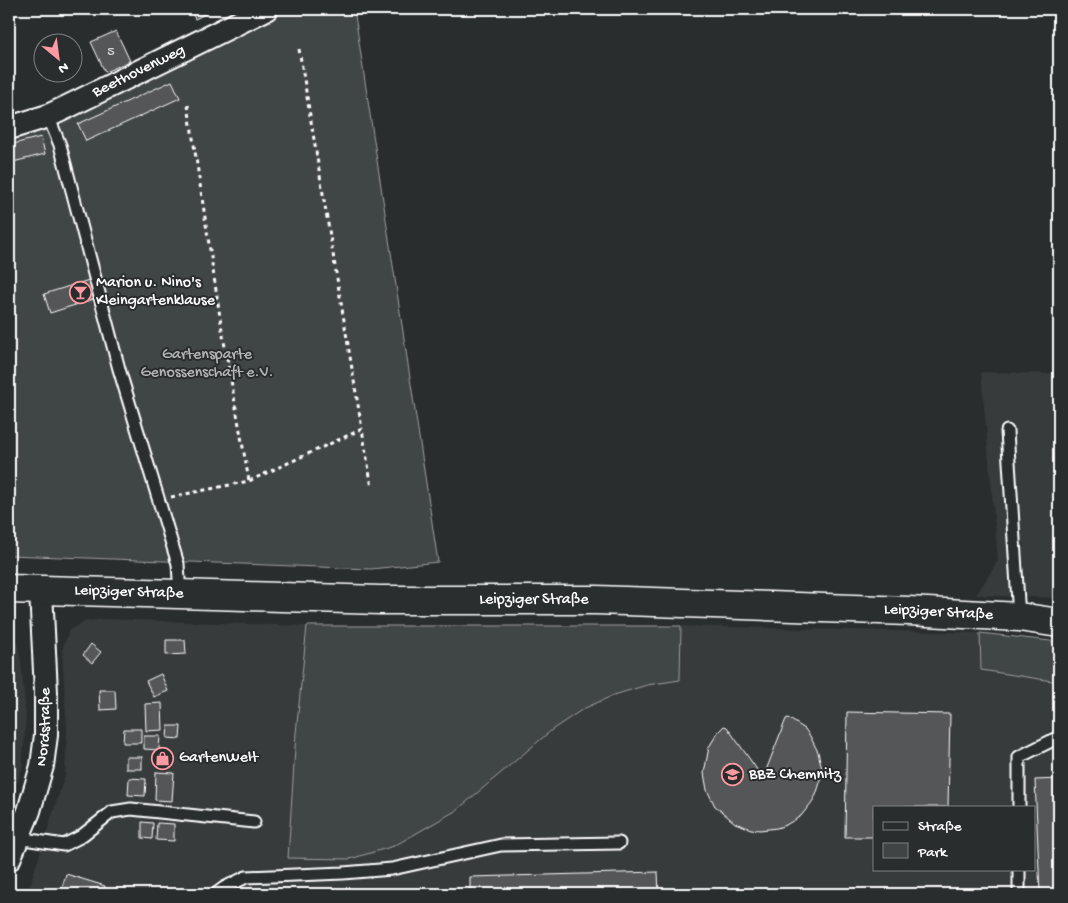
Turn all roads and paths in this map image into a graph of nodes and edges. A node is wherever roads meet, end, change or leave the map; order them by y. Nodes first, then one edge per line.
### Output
1 (261, 10) edge
2 (299, 49) dead end
3 (188, 105) dead end
4 (48, 116) junction
5 (9, 128) edge
6 (362, 429) junction
7 (1007, 431) dead end
8 (249, 481) junction
9 (372, 488) dead end
10 (159, 499) junction
11 (9, 590) edge
12 (41, 591) junction
13 (180, 595) junction
14 (1019, 617) junction
15 (1059, 623) edge
16 (1059, 737) edge
17 (1019, 806) edge
18 (254, 822) dead end
19 (18, 838) junction
20 (619, 843) dead end
21 (9, 859) edge
22 (1020, 870) edge
23 (216, 894) edge
24 (1020, 894) edge

1 - 4 street, Beethovenweg
2 - 6 path
3 - 8 path
4 - 5 street, Beethovenweg
4 - 10 lane
6 - 8 path
6 - 9 path
7 - 14 lane
8 - 10 path
10 - 13 lane
11 - 12 main road, Leipziger Straße
12 - 13 main road, Leipziger Straße
12 - 19 street, Nordstraße
13 - 14 main road, Leipziger Straße
14 - 15 main road, Leipziger Straße
16 - 17 lane
18 - 19 lane
19 - 21 street, Nordstraße
20 - 23 lane
22 - 24 lane

